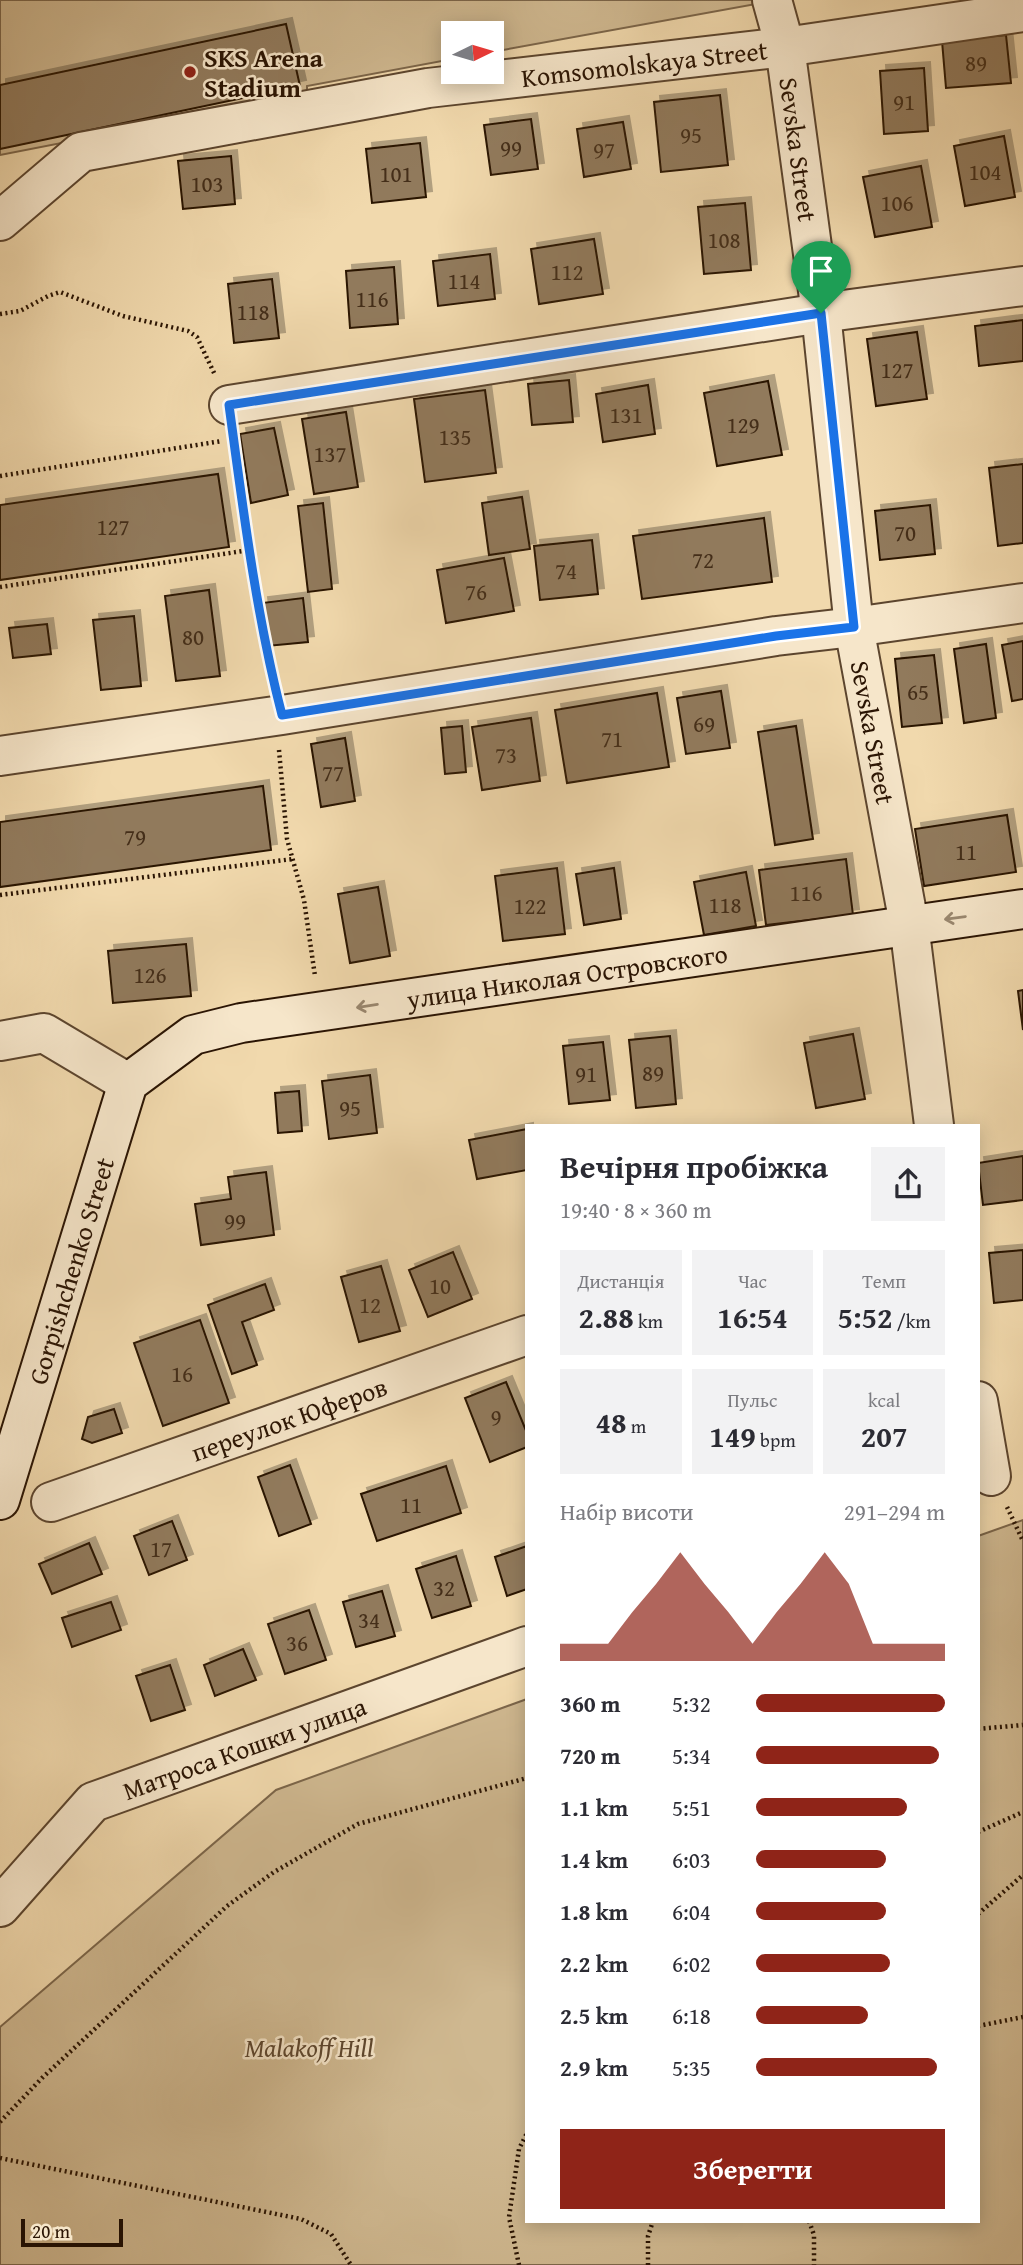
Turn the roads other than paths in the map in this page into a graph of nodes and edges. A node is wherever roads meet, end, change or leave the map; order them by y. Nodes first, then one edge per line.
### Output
1 (772, 0) edge
2 (1023, 12) edge
3 (785, 47) junction
4 (0, 221) edge
5 (1023, 286) edge
6 (821, 313) junction
7 (231, 422) road end
8 (1023, 603) edge
9 (854, 627) junction
10 (0, 755) edge
11 (1023, 909) edge
12 (909, 925) junction
13 (0, 1041) edge
14 (128, 1083) junction
15 (934, 1124) edge
16 (525, 1336) edge
17 (980, 1409) edge
18 (997, 1473) edge
19 (0, 1500) edge
20 (51, 1502) dead end
21 (525, 1647) edge
22 (0, 1906) edge

1 - 3 street, Sevska Street
2 - 3 street, Komsomolskaya Street
3 - 4 street, Komsomolskaya Street
3 - 6 street, Sevska Street
5 - 6 street
6 - 7 street
6 - 9 street, Sevska Street
8 - 9 street
9 - 10 street
9 - 12 street, Sevska Street
11 -> 12 street, улица Николая Островского
12 -> 14 street, улица Николая Островского
12 - 15 street, Sevska Street
13 - 14 street
14 - 19 street, Gorpishchenko Street
16 - 20 street, переулок Юферов
17 - 18 street
21 - 22 street, Матроса Кошки улица

